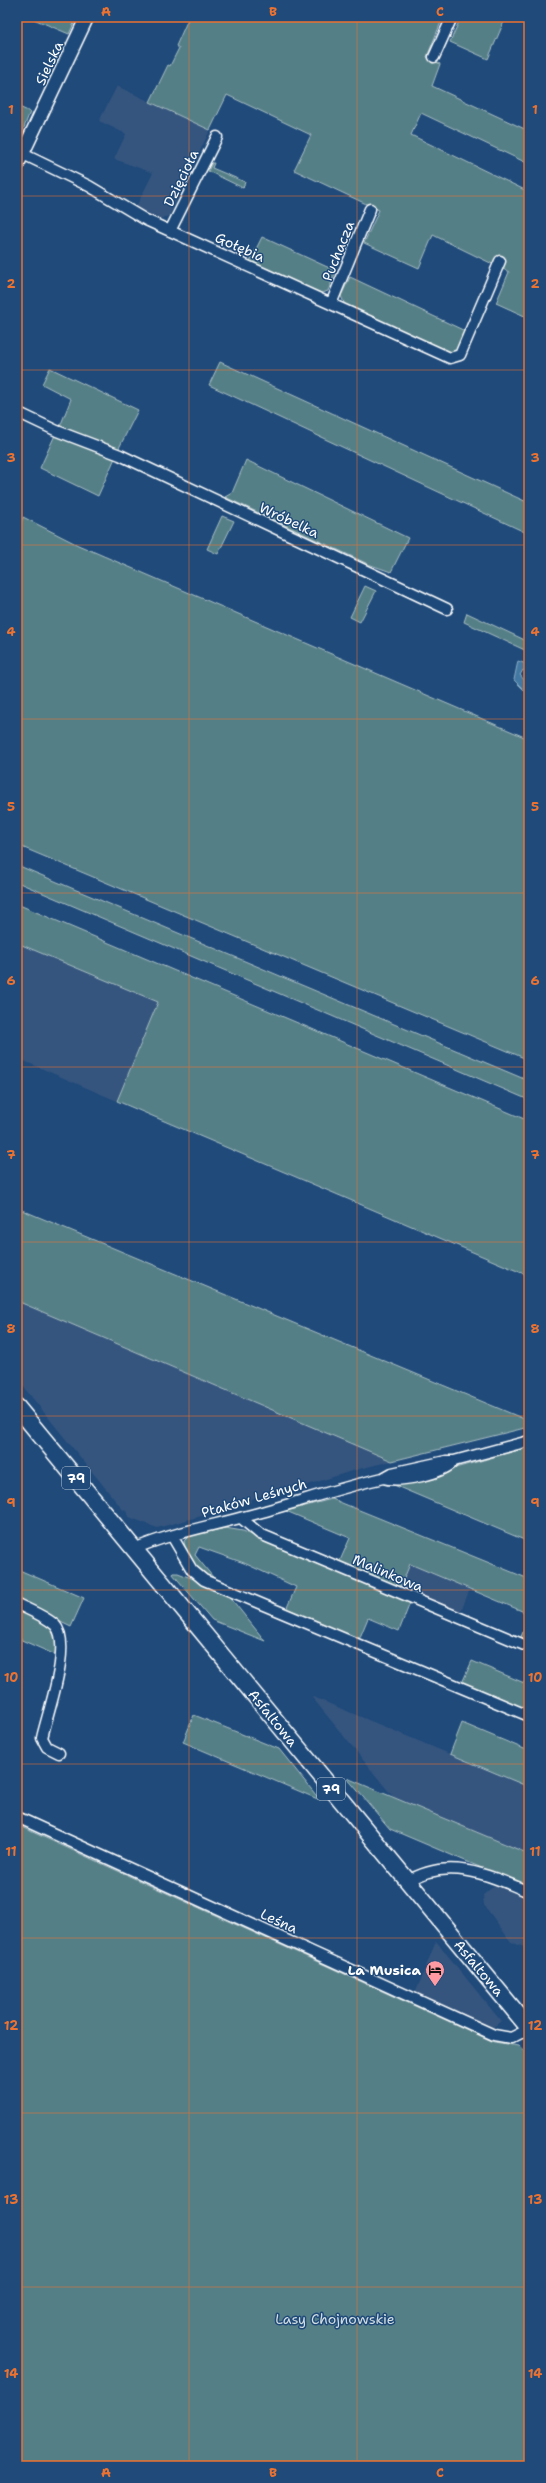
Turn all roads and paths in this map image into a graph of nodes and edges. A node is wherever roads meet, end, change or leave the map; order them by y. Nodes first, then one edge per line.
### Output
1 (88, 17) edge
2 (452, 17) edge
3 (434, 57) dead end
4 (217, 137) dead end
5 (20, 160) edge
6 (370, 209) dead end
7 (170, 231) junction
8 (500, 261) dead end
9 (331, 304) junction
10 (17, 412) edge
11 (447, 610) dead end
12 (17, 1407) edge
13 (529, 1441) edge
14 (241, 1518) junction
15 (172, 1536) junction
16 (134, 1549) junction
17 (17, 1604) edge
18 (529, 1648) edge
19 (529, 1716) edge
20 (59, 1753) dead end
21 (17, 1817) edge
22 (407, 1882) junction
23 (529, 1892) edge
24 (529, 2028) edge

1 - 5 street, Sielska
2 - 3 street
4 - 7 street, Dzięcioła
5 - 7 street, Gołębia
6 - 9 street, Puchacza
7 - 9 street, Gołębia
8 - 9 street, Gołębia
10 - 11 street, Wróbelka
12 - 16 main road, Asfaltowa / 79
13 - 14 street, Ptaków Leśnych
14 - 15 street, Ptaków Leśnych
14 - 18 street, Malinkowa
15 - 16 street, Ptaków Leśnych
15 - 19 street
16 - 22 main road, Asfaltowa / 79
17 - 20 street
21 - 24 street, Leśna
22 - 23 street
22 - 24 main road, Asfaltowa / 79

